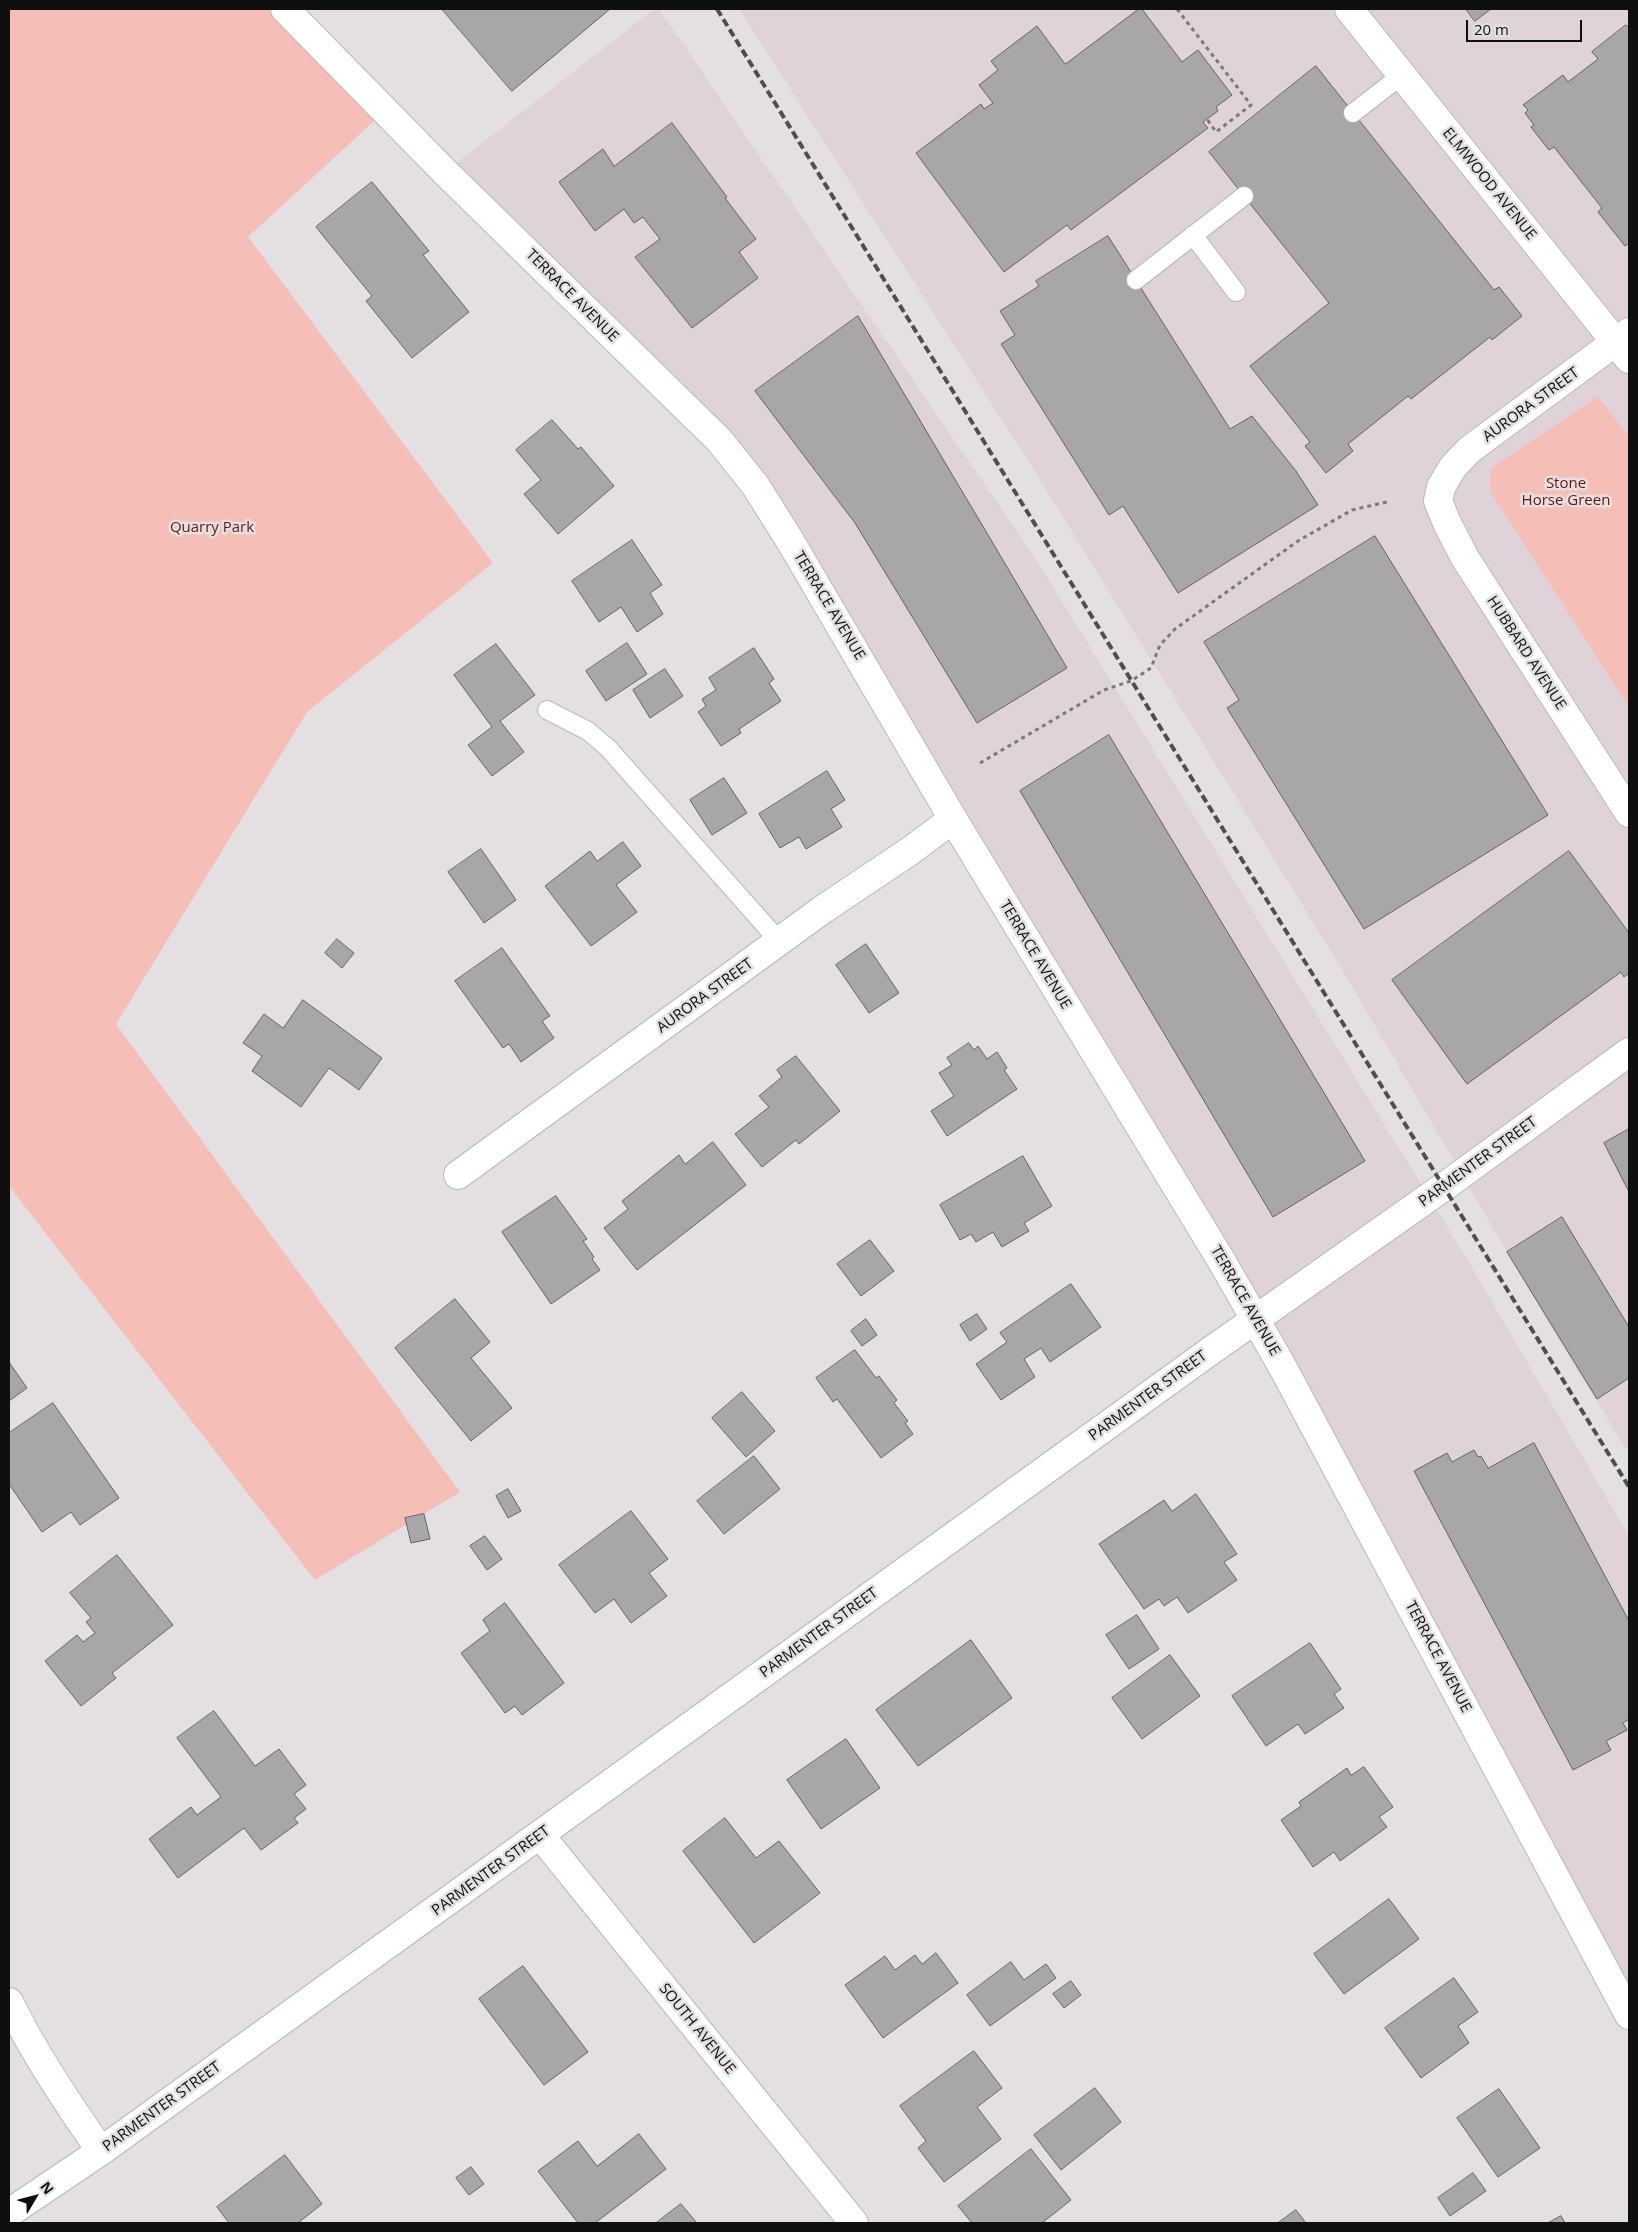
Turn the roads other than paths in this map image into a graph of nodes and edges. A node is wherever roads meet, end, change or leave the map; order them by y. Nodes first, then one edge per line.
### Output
1 (285, 9) edge
2 (1349, 9) edge
3 (1402, 75) junction
4 (1353, 113) dead end
5 (1244, 196) dead end
6 (1194, 235) junction
7 (1136, 280) dead end
8 (1236, 292) dead end
9 (1625, 344) edge
10 (1441, 487) joint
11 (547, 710) dead end
12 (1629, 813) edge
13 (953, 819) junction
14 (779, 941) junction
15 (1629, 1052) edge
16 (458, 1175) dead end
17 (1256, 1320) junction
18 (540, 1836) junction
19 (9, 2002) edge
20 (1629, 2016) edge
21 (101, 2151) junction
22 (9, 2213) edge
23 (854, 2223) edge

1 - 13 street, TERRACE AVENUE
2 - 3 street, ELMWOOD AVENUE
3 - 4 lane
3 - 9 street, ELMWOOD AVENUE
5 - 6 lane
6 - 7 lane
6 - 8 lane
9 - 10 street, AURORA STREET
10 - 12 street, HUBBARD AVENUE
11 - 14 lane
13 - 14 street, AURORA STREET
13 - 17 street, TERRACE AVENUE
14 - 16 street, AURORA STREET
15 - 17 street, PARMENTER STREET
17 - 18 street, PARMENTER STREET
17 - 20 street, TERRACE AVENUE
18 - 21 street, PARMENTER STREET
18 - 23 street, SOUTH AVENUE
19 - 21 street
21 - 22 street, PARMENTER STREET

